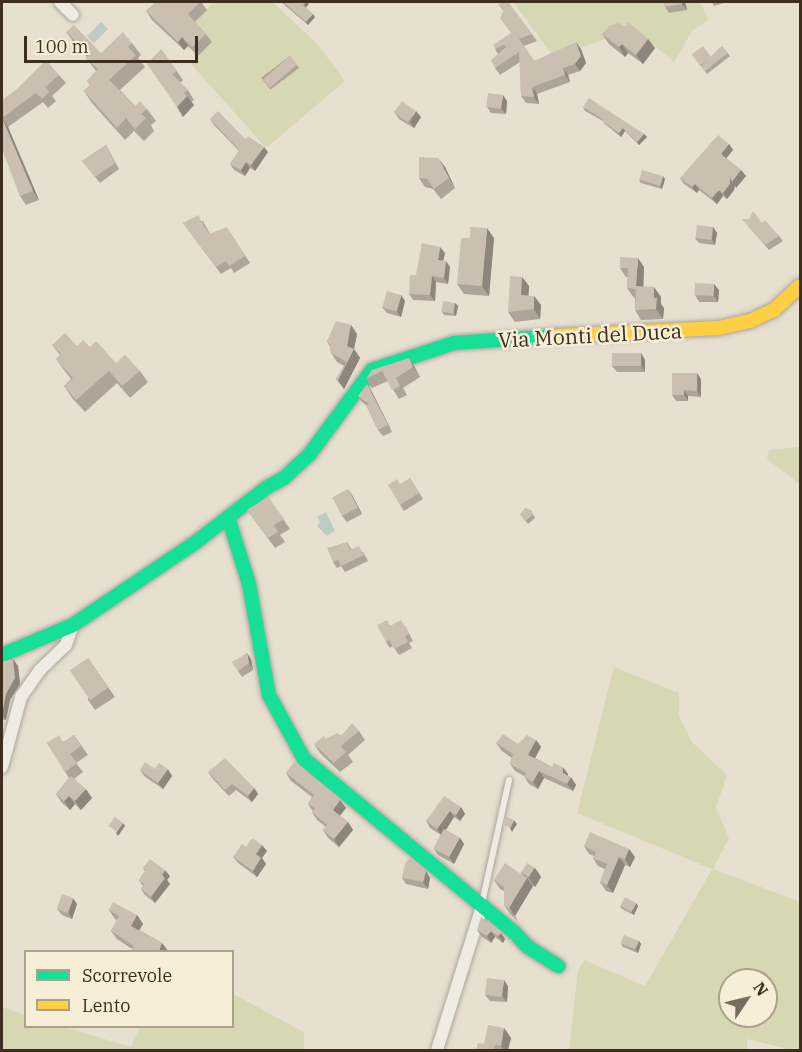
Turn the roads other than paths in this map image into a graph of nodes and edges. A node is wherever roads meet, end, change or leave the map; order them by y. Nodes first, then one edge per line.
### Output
1 (60, 2) edge
2 (73, 15) dead end
3 (801, 286) edge
4 (228, 517) junction
5 (73, 625) junction
6 (2, 655) edge
7 (2, 767) edge
8 (509, 780) dead end
9 (482, 906) junction
10 (558, 966) dead end
11 (437, 1050) edge

1 - 2 street
3 - 4 street, Via Monti del Duca
4 - 5 street
4 - 9 street
5 - 6 street
5 - 7 street
8 - 9 lane
9 - 10 street
9 - 11 street

